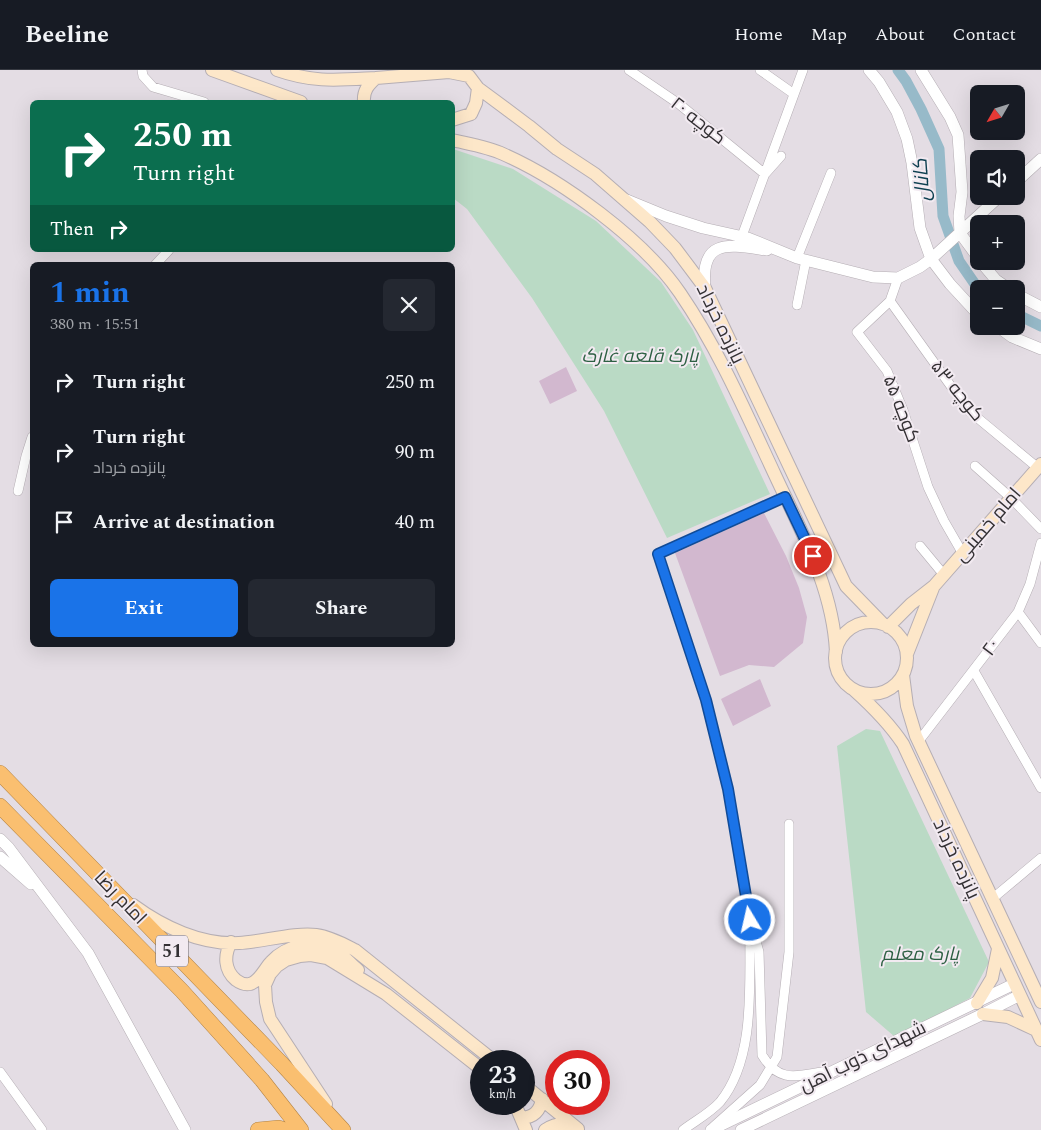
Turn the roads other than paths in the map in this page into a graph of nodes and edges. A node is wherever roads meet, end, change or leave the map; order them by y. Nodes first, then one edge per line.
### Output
1 (142, 70) edge
2 (212, 70) edge
3 (277, 70) edge
4 (629, 70) edge
5 (760, 70) edge
6 (803, 70) edge
7 (869, 70) edge
8 (921, 70) edge
9 (386, 75) edge
10 (476, 80) edge
11 (794, 94) junction
12 (197, 100) edge
13 (295, 100) edge
14 (364, 100) edge
15 (455, 119) edge
16 (455, 141) edge
17 (781, 156) dead end
18 (1041, 159) edge
19 (831, 173) dead end
20 (766, 174) junction
21 (1025, 174) edge
22 (620, 197) junction
23 (990, 205) edge
24 (960, 233) junction
25 (742, 236) junction
26 (970, 246) edge
27 (779, 251) junction
28 (167, 252) edge
29 (934, 256) junction
30 (802, 259) junction
31 (159, 262) edge
32 (988, 270) edge
33 (898, 278) junction
34 (996, 280) edge
35 (705, 288) junction
36 (1025, 299) edge
37 (890, 300) junction
38 (797, 305) dead end
39 (970, 306) edge
40 (1041, 307) edge
41 (1009, 335) edge
42 (1041, 349) edge
43 (30, 443) edge
44 (975, 466) dead end
45 (1039, 466) edge
46 (18, 492) dead end
47 (785, 497) junction
48 (1011, 498) junction
49 (1041, 530) edge
50 (1041, 542) edge
51 (920, 546) dead end
52 (963, 554) junction
53 (944, 575) junction
54 (934, 586) junction
55 (1018, 612) junction
56 (885, 626) junction
57 (1041, 643) edge
58 (836, 652) junction
59 (907, 654) junction
60 (974, 671) junction
61 (903, 676) junction
62 (854, 690) junction
63 (918, 742) junction
64 (0, 774) edge
65 (1041, 788) edge
66 (0, 806) edge
67 (789, 824) dead end
68 (0, 839) edge
69 (0, 858) edge
70 (1041, 858) edge
71 (110, 888) junction
72 (992, 899) junction
73 (49, 901) junction
74 (750, 920) junction
75 (231, 942) junction
76 (998, 949) junction
77 (1017, 989) junction
78 (386, 994) junction
79 (1041, 1002) edge
80 (980, 1008) junction
81 (916, 1032) junction
82 (1039, 1035) edge
83 (921, 1044) junction
84 (480, 1050) edge
85 (470, 1059) edge
86 (771, 1067) junction
87 (839, 1069) junction
88 (0, 1072) edge
89 (535, 1094) edge
90 (542, 1099) junction
91 (524, 1124) edge
92 (342, 1129) edge
93 (579, 1129) edge
94 (42, 1130) edge
95 (184, 1130) edge
96 (258, 1130) edge
97 (285, 1130) edge
98 (300, 1130) edge
99 (545, 1130) edge
100 (683, 1130) edge
101 (710, 1130) edge
102 (740, 1130) edge

1 - 12 street
2 - 13 main road
3 - 9 main road, پانزده خرداد
4 - 20 street, کوچه ۲۰
5 - 11 street
6 - 11 street
7 - 29 street
8 - 24 street
9 - 10 main road, پانزده خرداد
9 - 14 main road
10 - 15 main road
10 - 22 main road, پانزده خرداد
11 - 20 street
16 - 47 main road, پانزده خرداد
17 - 20 street
18 - 21 street
19 - 30 street
20 - 25 street
22 - 25 street
22 - 35 main road, پانزده خرداد
23 - 24 street
24 - 26 street
24 - 29 street
25 - 27 street
27 - 30 street
27 - 35 street
28 - 31 street
29 - 33 street
29 - 39 street
30 - 33 street
30 - 38 street
32 - 34 street
33 - 37 street, کوچه ۵۵
35 - 56 main road, پانزده خرداد
36 - 40 street
37 - 45 street, کوچه ۵۳
37 - 52 street, کوچه ۵۵
41 - 42 street
43 - 46 street
44 - 48 street
45 - 48 main road, امام خمینی
47 - 58 main road, پانزده خرداد
47 - 74 street
48 - 49 street
48 - 52 main road, امام خمینی
50 - 55 street, ۲۰
51 - 53 street
52 - 53 main road, امام خمینی
53 - 54 main road, امام خمینی
54 - 56 main road, امام خمینی
54 - 59 main road, امام خمینی
55 - 57 street
55 - 60 street, ۲۰
56 - 58 main road
56 - 59 main road
58 - 62 main road
59 - 61 main road
60 - 63 street, ۲۰
60 - 65 street
61 - 62 main road
61 - 63 main road, پانزده خرداد
62 - 76 main road, پانزده خرداد
63 - 72 main road, پانزده خرداد
64 - 71 highway, امام رضا / 51
66 - 98 highway, امام رضا / 51
67 - 86 street
68 - 73 street
69 - 73 street
70 - 72 street
71 - 75 main road
71 - 92 highway, امام رضا / 51
72 - 79 main road, پانزده خرداد
73 - 95 street
74 - 86 street
74 - 100 street
75 - 78 main road
75 - 84 main road
76 - 77 main road, پانزده خرداد
76 - 80 main road
77 - 80 street, شهدای ذوب آهن
77 - 82 main road, پانزده خرداد
78 - 85 main road
78 - 92 main road
80 - 81 street, شهدای ذوب آهن
80 - 82 main road
80 - 83 street, شهدای ذوب آهن
81 - 83 street
81 - 87 street, شهدای ذوب آهن
83 - 102 street, شهدای ذوب آهن
86 - 87 street
86 - 101 street
87 - 101 street, شهدای ذوب آهن
88 - 94 street
89 - 90 main road
90 - 91 main road
90 - 93 main road
93 - 99 main road
96 - 97 highway

